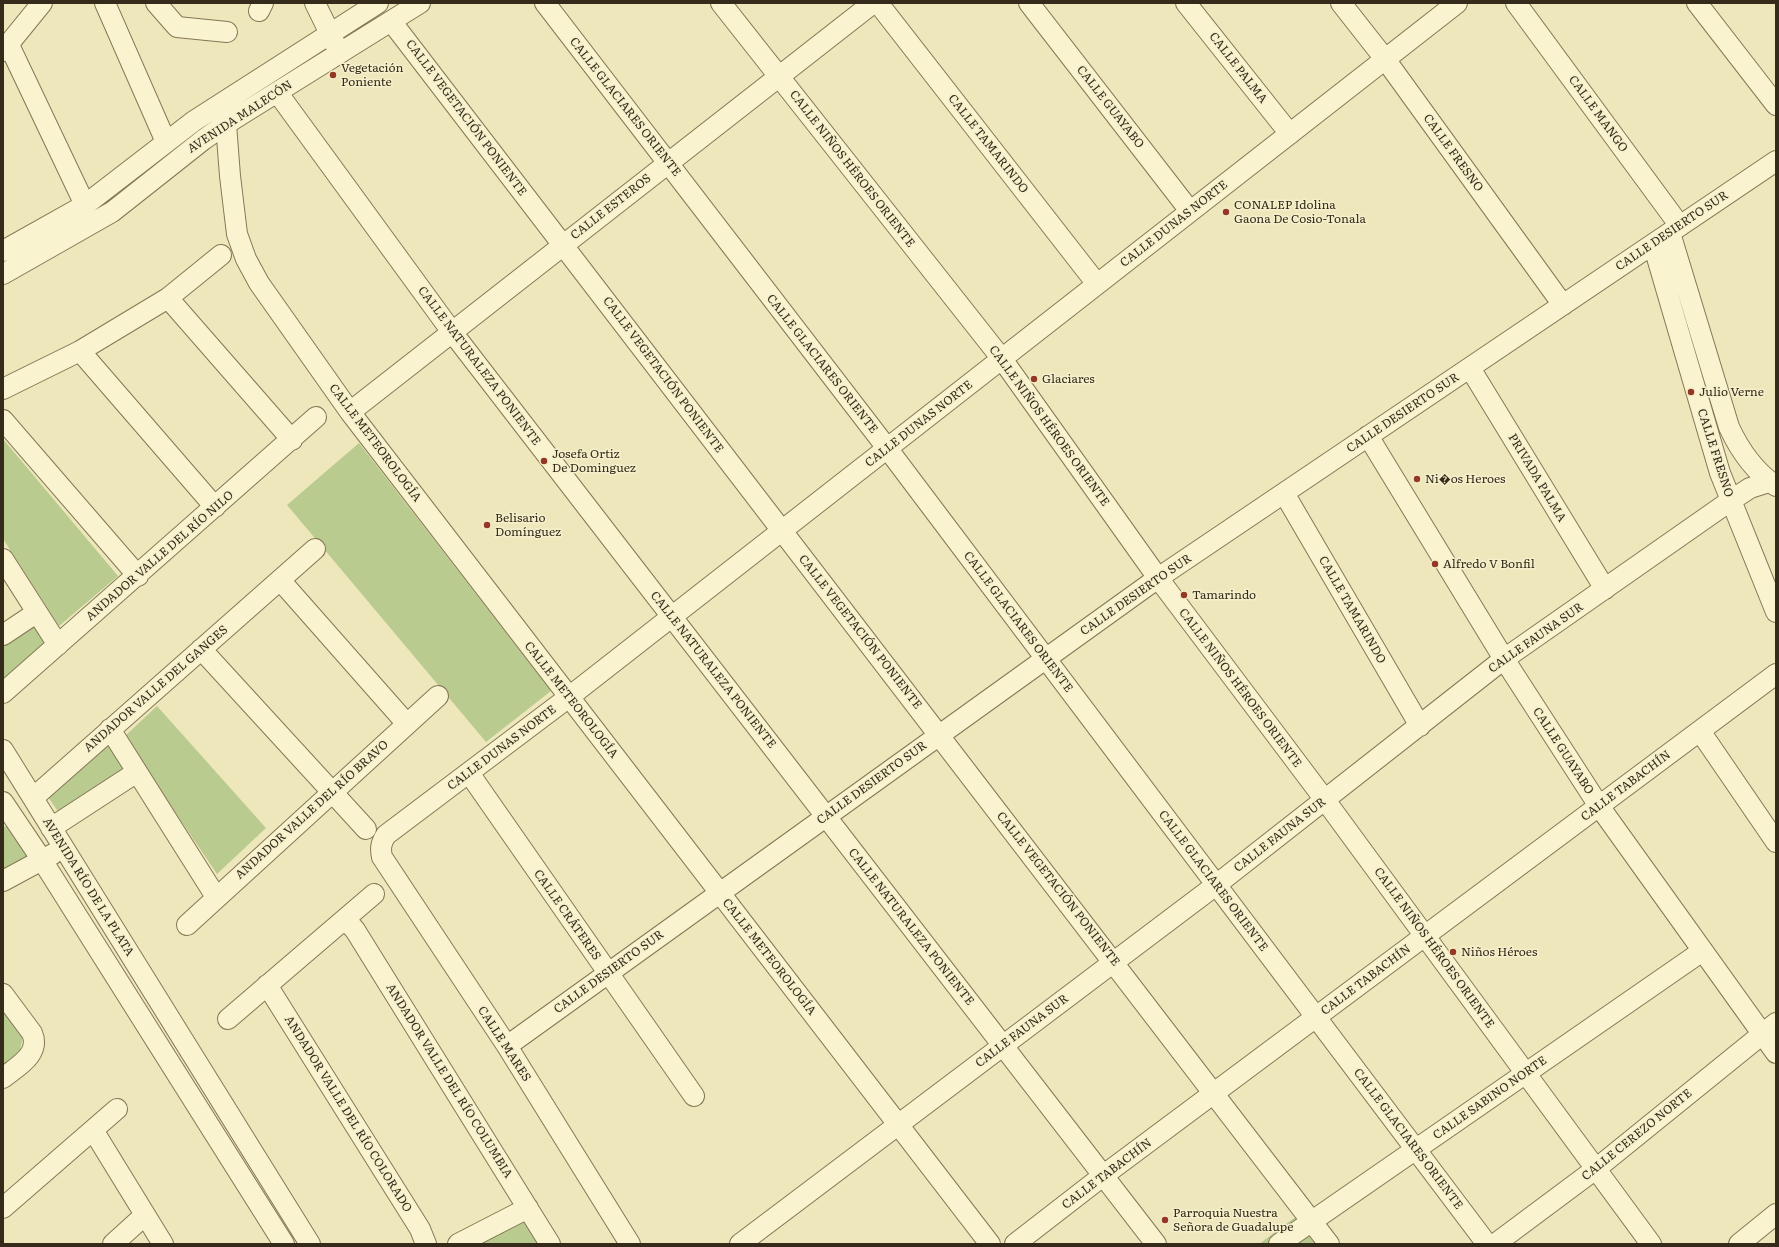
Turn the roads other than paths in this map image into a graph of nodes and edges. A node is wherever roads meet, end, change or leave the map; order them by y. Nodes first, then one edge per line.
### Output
1 (42, 3) edge
2 (105, 3) edge
3 (156, 3) edge
4 (315, 3) edge
5 (378, 3) edge
6 (420, 3) edge
7 (545, 3) edge
8 (721, 3) edge
9 (873, 3) edge
10 (878, 3) edge
11 (1029, 3) edge
12 (1186, 3) edge
13 (1341, 3) edge
14 (1457, 3) edge
15 (1516, 3) edge
16 (1697, 3) edge
17 (391, 21) junction
18 (227, 32) dead end
19 (330, 34) junction
20 (6, 48) edge
21 (340, 54) junction
22 (1385, 59) junction
23 (779, 76) junction
24 (277, 92) junction
25 (1776, 105) edge
26 (226, 124) junction
27 (1290, 134) junction
28 (166, 142) junction
29 (668, 163) junction
30 (1772, 169) edge
31 (85, 205) junction
32 (1190, 211) junction
33 (1675, 229) junction
34 (1653, 244) junction
35 (563, 245) junction
36 (3, 251) edge
37 (221, 255) dead end
38 (3, 274) edge
39 (1097, 284) junction
40 (168, 298) junction
41 (1563, 304) junction
42 (452, 332) junction
43 (80, 351) junction
44 (1002, 359) junction
45 (1470, 368) junction
46 (3, 390) edge
47 (350, 412) junction
48 (316, 417) dead end
49 (3, 420) edge
50 (1368, 436) junction
51 (292, 440) junction
52 (887, 448) junction
53 (1773, 484) edge
54 (1284, 493) junction
55 (1730, 501) junction
56 (215, 507) junction
57 (782, 530) junction
58 (315, 549) dead end
59 (3, 559) edge
60 (138, 576) junction
61 (1158, 578) junction
62 (280, 580) junction
63 (1605, 589) junction
64 (1776, 612) edge
65 (36, 613) junction
66 (672, 616) junction
67 (3, 635) edge
68 (58, 645) junction
69 (201, 649) junction
70 (1046, 659) junction
71 (1504, 660) junction
72 (1776, 674) edge
73 (3, 693) edge
74 (438, 696) dead end
75 (569, 696) junction
76 (407, 724) junction
77 (1420, 726) junction
78 (110, 729) junction
79 (1700, 731) junction
80 (939, 735) junction
81 (3, 750) edge
82 (137, 772) junction
83 (469, 773) junction
84 (332, 792) junction
85 (33, 798) junction
86 (1324, 800) junction
87 (1599, 806) junction
88 (5, 810) edge
89 (826, 816) junction
90 (51, 828) junction
91 (366, 829) dead end
92 (1776, 842) edge
93 (381, 844) joint
94 (64, 848) junction
95 (42, 860) junction
96 (3, 881) edge
97 (1216, 885) junction
98 (720, 892) junction
99 (374, 894) dead end
100 (216, 897) junction
101 (345, 919) junction
102 (187, 925) dead end
103 (1425, 936) junction
104 (1701, 952) junction
105 (1114, 962) junction
106 (607, 973) junction
107 (267, 985) junction
108 (3, 994) edge
109 (228, 1018) dead end
110 (1316, 1018) junction
111 (173, 1023) junction
112 (1769, 1029) edge
113 (152, 1036) junction
114 (1003, 1045) junction
115 (507, 1046) junction
116 (1776, 1053) edge
117 (1526, 1073) junction
118 (3, 1078) edge
119 (1214, 1093) junction
120 (694, 1096) dead end
121 (117, 1109) dead end
122 (898, 1124) junction
123 (93, 1130) junction
124 (1415, 1150) junction
125 (1597, 1168) junction
126 (1104, 1175) junction
127 (3, 1208) edge
128 (528, 1208) junction
129 (145, 1214) junction
130 (1776, 1214) edge
131 (1312, 1221) junction
132 (278, 1241) edge
133 (113, 1244) edge
134 (163, 1244) edge
135 (310, 1244) edge
136 (426, 1244) edge
137 (458, 1244) edge
138 (550, 1244) edge
139 (630, 1244) edge
140 (740, 1244) edge
141 (990, 1244) edge
142 (1015, 1244) edge
143 (1156, 1244) edge
144 (1279, 1244) edge
145 (1329, 1244) edge
146 (1487, 1244) edge
147 (1495, 1244) edge
148 (1651, 1244) edge
149 (1739, 1244) edge

1 - 20 street
2 - 28 street
3 - 18 street
4 - 19 street
5 - 19 street, AVENIDA MALECÓN
6 - 17 street, AVENIDA MALECÓN
7 - 29 street, CALLE GLACIARES ORIENTE
8 - 23 street, CALLE NIÑOS HÉROES ORIENTE
9 - 23 street, CALLE ESTEROS
10 - 39 street, CALLE TAMARINDO
11 - 32 street, CALLE GUAYABO
12 - 27 street, CALLE PALMA
13 - 22 street, CALLE FRESNO
14 - 22 street, CALLE DUNAS NORTE
15 - 33 street, CALLE MANGO
16 - 25 street
17 - 21 street, AVENIDA MALECÓN
17 - 35 street, CALLE VEGETACIÓN PONIENTE
19 - 21 street
19 - 28 street, AVENIDA MALECÓN
20 - 31 street
21 - 24 street, AVENIDA MALECÓN
22 - 27 street, CALLE DUNAS NORTE
22 - 41 street, CALLE FRESNO
23 - 29 street, CALLE ESTEROS
23 - 44 street, CALLE NIÑOS HÉROES ORIENTE
24 - 26 street, AVENIDA MALECÓN
24 - 42 street, CALLE NATURALEZA PONIENTE
26 - 38 street, AVENIDA MALECÓN
26 - 47 street, CALLE METEOROLOGÍA
27 - 32 street, CALLE DUNAS NORTE
28 - 31 street, AVENIDA MALECÓN
29 - 35 street, CALLE ESTEROS
29 - 52 street, CALLE GLACIARES ORIENTE
30 - 33 street, CALLE DESIERTO SUR
31 - 36 street, AVENIDA MALECÓN
32 - 39 street, CALLE DUNAS NORTE
33 - 34 street, CALLE DESIERTO SUR
33 - 53 street, CALLE FRESNO
34 - 41 street, CALLE DESIERTO SUR
34 - 55 street, CALLE FRESNO
35 - 42 street, CALLE ESTEROS
35 - 57 street, CALLE VEGETACIÓN PONIENTE
37 - 40 street
39 - 44 street, CALLE DUNAS NORTE
40 - 43 street
40 - 51 street
41 - 45 street, CALLE DESIERTO SUR
42 - 47 street, CALLE ESTEROS
42 - 66 street, CALLE NATURALEZA PONIENTE
43 - 46 street
43 - 56 street
44 - 52 street, CALLE DUNAS NORTE
44 - 61 street, CALLE NIÑOS HÉROES ORIENTE
45 - 50 street, CALLE DESIERTO SUR
45 - 63 street, PRIVADA PALMA
47 - 75 street, CALLE METEOROLOGÍA
48 - 51 street, ANDADOR VALLE DEL RÍO NILO
49 - 60 street
50 - 54 street, CALLE DESIERTO SUR
50 - 71 street, CALLE GUAYABO
51 - 56 street, ANDADOR VALLE DEL RÍO NILO
52 - 57 street, CALLE DUNAS NORTE
52 - 70 street, CALLE GLACIARES ORIENTE
53 - 55 street, CALLE FAUNA SUR
54 - 61 street, CALLE DESIERTO SUR
54 - 77 street, CALLE TAMARINDO
55 - 63 street, CALLE FAUNA SUR
55 - 64 street, CALLE FRESNO
56 - 60 street, ANDADOR VALLE DEL RÍO NILO
57 - 66 street, CALLE DUNAS NORTE
57 - 80 street, CALLE VEGETACIÓN PONIENTE
58 - 62 street, ANDADOR VALLE DEL GANGES
59 - 65 street
60 - 68 street, ANDADOR VALLE DEL RÍO NILO
61 - 70 street, CALLE DESIERTO SUR
61 - 86 street, CALLE NIÑOS HÉROES ORIENTE
62 - 69 street, ANDADOR VALLE DEL GANGES
62 - 76 street
63 - 71 street, CALLE FAUNA SUR
65 - 67 street
65 - 68 street
66 - 75 street, CALLE DUNAS NORTE
66 - 89 street, CALLE NATURALEZA PONIENTE
68 - 73 street, ANDADOR VALLE DEL RÍO NILO
69 - 78 street, ANDADOR VALLE DEL GANGES
69 - 84 street
70 - 80 street, CALLE DESIERTO SUR
70 - 97 street, CALLE GLACIARES ORIENTE
71 - 77 street, CALLE FAUNA SUR
71 - 87 street, CALLE GUAYABO
72 - 79 street, CALLE TABACHÍN
74 - 76 street, ANDADOR VALLE DEL RÍO BRAVO
75 - 83 street, CALLE DUNAS NORTE
75 - 98 street, CALLE METEOROLOGÍA
76 - 84 street, ANDADOR VALLE DEL RÍO BRAVO
77 - 86 street, CALLE FAUNA SUR
78 - 82 street
78 - 85 street, ANDADOR VALLE DEL GANGES
79 - 87 street, CALLE TABACHÍN
79 - 92 street
80 - 89 street, CALLE DESIERTO SUR
80 - 105 street, CALLE VEGETACIÓN PONIENTE
81 - 85 street, AVENIDA RÍO DE LA PLATA
82 - 90 street
82 - 100 street
83 - 93 street, CALLE DUNAS NORTE
83 - 106 street, CALLE CRÁTERES
84 - 91 street
84 - 100 street, ANDADOR VALLE DEL RÍO BRAVO
85 - 90 street, AVENIDA RÍO DE LA PLATA
86 - 97 street, CALLE FAUNA SUR
86 - 103 street, CALLE NIÑOS HÉROES ORIENTE
87 - 103 street, CALLE TABACHÍN
87 - 104 street, CALLE GUAYABO
88 - 95 street, AVENIDA RÍO DE LA PLATA
89 - 98 street, CALLE DESIERTO SUR
89 - 114 street, CALLE NATURALEZA PONIENTE
90 - 94 street, AVENIDA RÍO DE LA PLATA
93 - 115 street, CALLE MARES
94 - 95 street
94 - 111 street, AVENIDA RÍO DE LA PLATA
95 - 96 street
95 - 113 street, AVENIDA RÍO DE LA PLATA
97 - 105 street, CALLE FAUNA SUR
97 - 110 street, CALLE GLACIARES ORIENTE
98 - 106 street, CALLE DESIERTO SUR
98 - 122 street, CALLE METEOROLOGÍA
99 - 101 street
100 - 102 street, ANDADOR VALLE DEL RÍO BRAVO
101 - 107 street
101 - 128 street, ANDADOR VALLE DEL RÍO COLUMBIA
103 - 110 street, CALLE TABACHÍN
103 - 117 street, CALLE NIÑOS HÉROES ORIENTE
104 - 112 street, CALLE GUAYABO
104 - 117 street, CALLE SABINO NORTE
105 - 114 street, CALLE FAUNA SUR
105 - 119 street, CALLE VEGETACIÓN PONIENTE
106 - 115 street, CALLE DESIERTO SUR
106 - 120 street, CALLE CRÁTERES
107 - 109 street
107 - 136 street, ANDADOR VALLE DEL RÍO COLORADO
108 - 118 street
110 - 119 street, CALLE TABACHÍN
110 - 124 street, CALLE GLACIARES ORIENTE
111 - 113 street
111 - 135 street, AVENIDA RÍO DE LA PLATA
112 - 116 street, CALLE GUAYABO
112 - 125 street, CALLE CEREZO NORTE
113 - 132 street, AVENIDA RÍO DE LA PLATA
114 - 122 street, CALLE FAUNA SUR
114 - 126 street, CALLE NATURALEZA PONIENTE
115 - 139 street, CALLE MARES
117 - 124 street, CALLE SABINO NORTE
117 - 125 street, CALLE NIÑOS HÉROES ORIENTE
119 - 126 street, CALLE TABACHÍN
119 - 131 street, CALLE VEGETACIÓN PONIENTE
121 - 123 street
122 - 140 street, CALLE FAUNA SUR
122 - 141 street, CALLE METEOROLOGÍA
123 - 127 street
123 - 129 street
124 - 131 street, CALLE SABINO NORTE
124 - 146 street, CALLE GLACIARES ORIENTE
125 - 147 street, CALLE CEREZO NORTE
125 - 148 street, CALLE NIÑOS HÉROES ORIENTE
126 - 142 street, CALLE TABACHÍN
126 - 143 street, CALLE NATURALEZA PONIENTE
128 - 137 street
128 - 138 street, ANDADOR VALLE DEL RÍO COLUMBIA
129 - 133 street
129 - 134 street
130 - 149 street
131 - 144 street, CALLE SABINO NORTE
131 - 145 street, CALLE VEGETACIÓN PONIENTE

